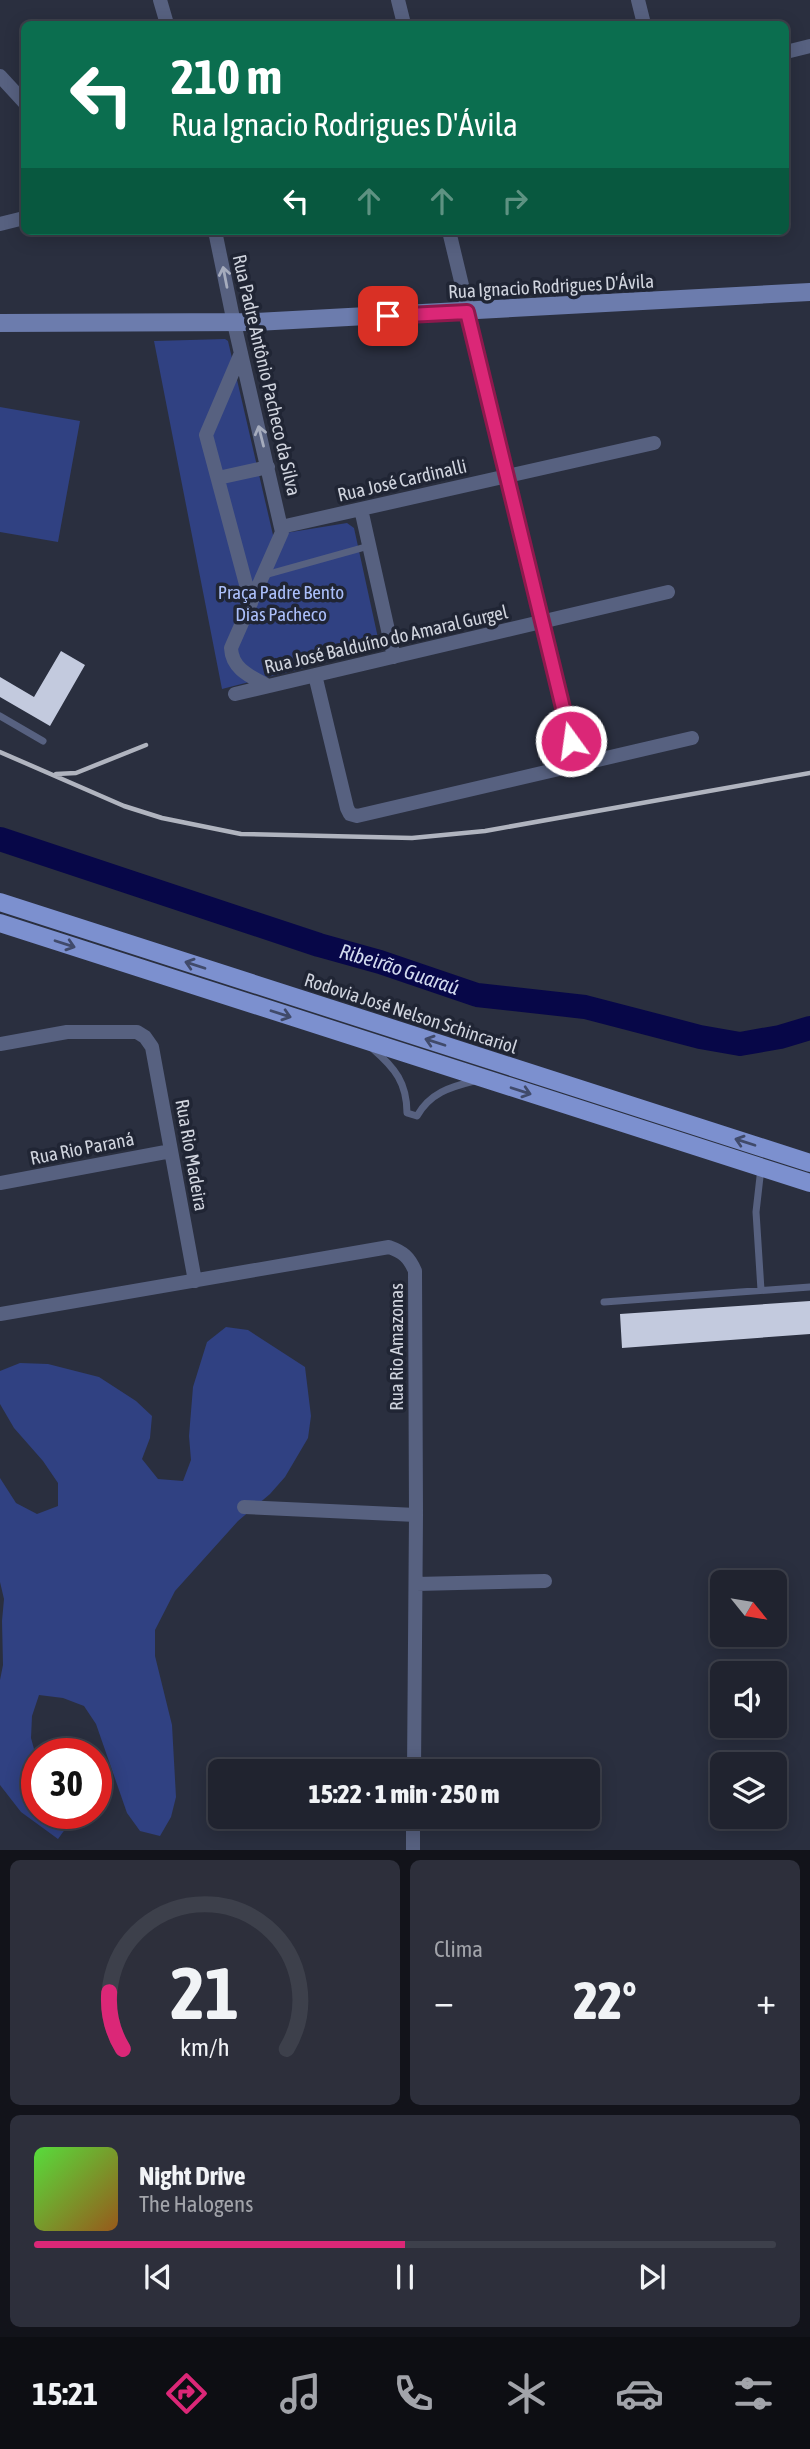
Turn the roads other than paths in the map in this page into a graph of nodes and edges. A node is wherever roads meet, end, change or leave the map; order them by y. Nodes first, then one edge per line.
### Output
1 (160, 0) edge
2 (398, 0) edge
3 (638, 0) edge
4 (166, 21) edge
5 (403, 21) edge
6 (643, 21) edge
7 (810, 46) edge
8 (789, 50) edge
9 (0, 76) edge
10 (21, 99) edge
11 (21, 219) edge
12 (0, 224) edge
13 (216, 235) edge
14 (450, 235) edge
15 (810, 292) edge
16 (467, 312) junction
17 (0, 323) edge
18 (234, 323) junction
19 (241, 354) junction
20 (654, 443) dead end
21 (268, 467) junction
22 (507, 476) junction
23 (218, 478) junction
24 (360, 509) junction
25 (281, 527) junction
26 (369, 546) junction
27 (263, 576) junction
28 (668, 592) dead end
29 (251, 603) junction
30 (542, 622) junction
31 (394, 657) junction
32 (315, 675) junction
33 (268, 686) junction
34 (235, 694) dead end
35 (0, 716) edge
36 (692, 738) dead end
37 (43, 740) dead end
38 (577, 765) junction
39 (0, 902) edge
40 (0, 923) edge
41 (362, 1040) junction
42 (0, 1044) edge
43 (483, 1079) junction
44 (171, 1151) junction
45 (810, 1163) edge
46 (761, 1168) junction
47 (0, 1183) edge
48 (810, 1183) edge
49 (195, 1281) junction
50 (810, 1287) edge
51 (761, 1290) junction
52 (604, 1302) dead end
53 (0, 1314) edge
54 (244, 1507) dead end
55 (416, 1515) junction
56 (545, 1581) dead end
57 (416, 1584) junction
58 (414, 1759) edge
59 (413, 1829) edge
60 (413, 1850) edge

1 - 4 street
2 - 5 street
3 - 6 street
7 - 8 street
9 - 10 street
11 - 12 street
18 -> 13 street, Rua Padre Antônio Pacheco da Silva
14 - 16 street
15 - 16 street, Rua Ignacio Rodrigues D'Ávila
16 - 18 street, Rua Ignacio Rodrigues D'Ávila
16 - 22 street
17 - 18 street, Rua Ignacio Rodrigues D'Ávila
18 - 19 street, Rua Padre Antônio Pacheco da Silva
21 -> 19 street, Rua Padre Antônio Pacheco da Silva
19 - 23 street
20 - 22 street, Rua José Cardinalli
21 - 23 street
21 - 25 street, Rua Padre Antônio Pacheco da Silva
22 - 24 street, Rua José Cardinalli
22 - 30 street
23 - 29 street
24 - 25 street, Rua José Cardinalli
24 - 26 street
25 - 27 street
26 - 27 lane
26 - 31 street
27 - 29 street
28 - 30 street, Rua José Balduíno do Amaral Gurgel
29 - 33 street
30 - 31 street, Rua José Balduíno do Amaral Gurgel
30 - 38 street
31 - 32 street, Rua José Balduíno do Amaral Gurgel
32 - 33 street, Rua José Balduíno do Amaral Gurgel
32 - 38 street
33 - 34 street, Rua José Balduíno do Amaral Gurgel
35 - 37 lane
36 - 38 street
45 -> 39 main road, Rodovia José Nelson Schincariol
40 -> 41 main road, Rodovia José Nelson Schincariol
41 - 43 main road, Rodovia José Nelson Schincariol
41 - 43 lane
42 - 44 street, Rua Rio Madeira
43 -> 46 main road, Rodovia José Nelson Schincariol
44 - 47 street, Rua Rio Paraná
44 - 49 street, Rua Rio Madeira
46 - 48 main road, Rodovia José Nelson Schincariol
46 - 51 lane
49 - 53 street, Rua Rio Amazonas
49 - 55 street, Rua Rio Amazonas
50 - 51 lane
51 - 52 lane
54 - 55 street
55 - 57 street, Rua Rio Amazonas
56 - 57 street
57 - 58 street, Rua Rio Amazonas
59 - 60 street

